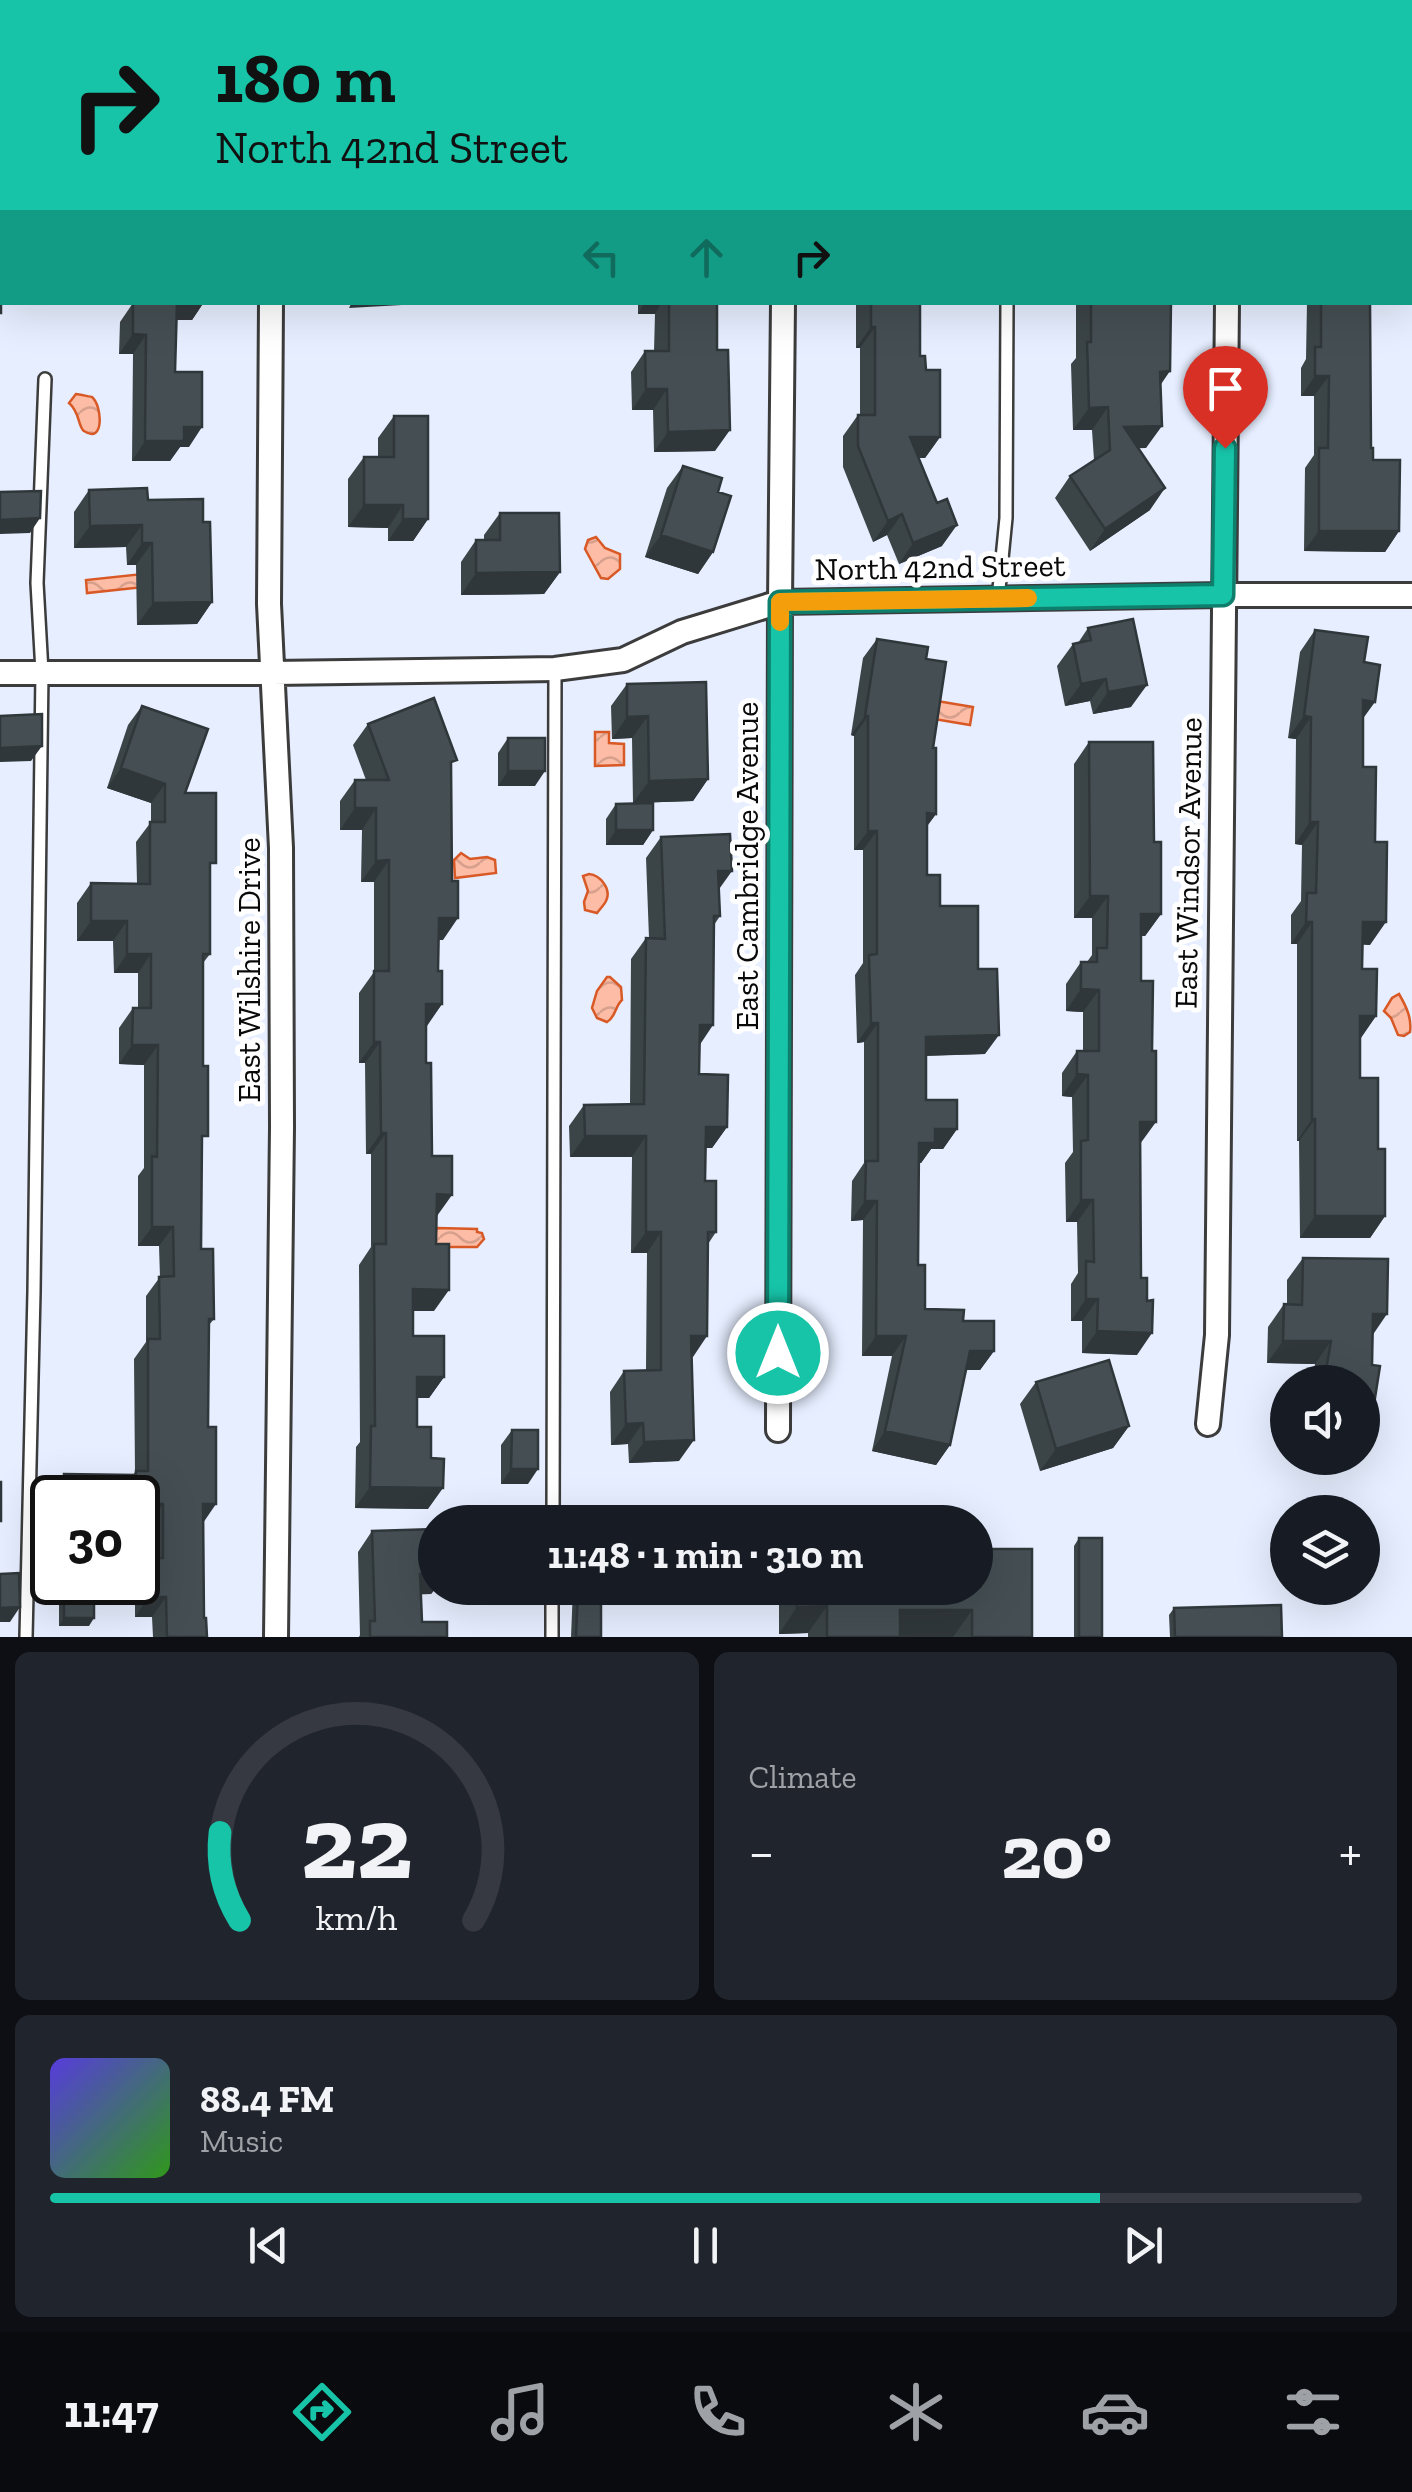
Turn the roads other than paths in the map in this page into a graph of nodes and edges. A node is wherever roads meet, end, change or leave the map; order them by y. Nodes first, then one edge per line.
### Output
1 (271, 305) edge
2 (784, 305) edge
3 (1007, 305) edge
4 (1226, 305) edge
5 (45, 379) dead end
6 (1223, 595) junction
7 (1412, 595) edge
8 (998, 599) junction
9 (780, 602) junction
10 (555, 669) junction
11 (42, 672) junction
12 (0, 673) edge
13 (273, 673) junction
14 (1208, 1424) dead end
15 (778, 1430) dead end
16 (553, 1505) edge
17 (552, 1605) edge
18 (26, 1637) edge
19 (276, 1637) edge
20 (552, 1637) edge

1 - 13 street, East Wilshire Drive
2 - 9 street, East Cambridge Avenue
3 - 8 lane
4 - 6 street, East Windsor Avenue
5 - 11 lane
6 - 7 street, North 42nd Street
6 - 8 street, North 42nd Street
6 - 14 street, East Windsor Avenue
8 - 9 street, North 42nd Street
9 - 10 street, North 42nd Street
9 - 15 street, East Cambridge Avenue
10 - 13 street, North 42nd Street
10 - 16 lane
11 - 12 street, North 42nd Street
11 - 13 street, North 42nd Street
11 - 18 lane
13 - 19 street, East Wilshire Drive
17 - 20 lane

